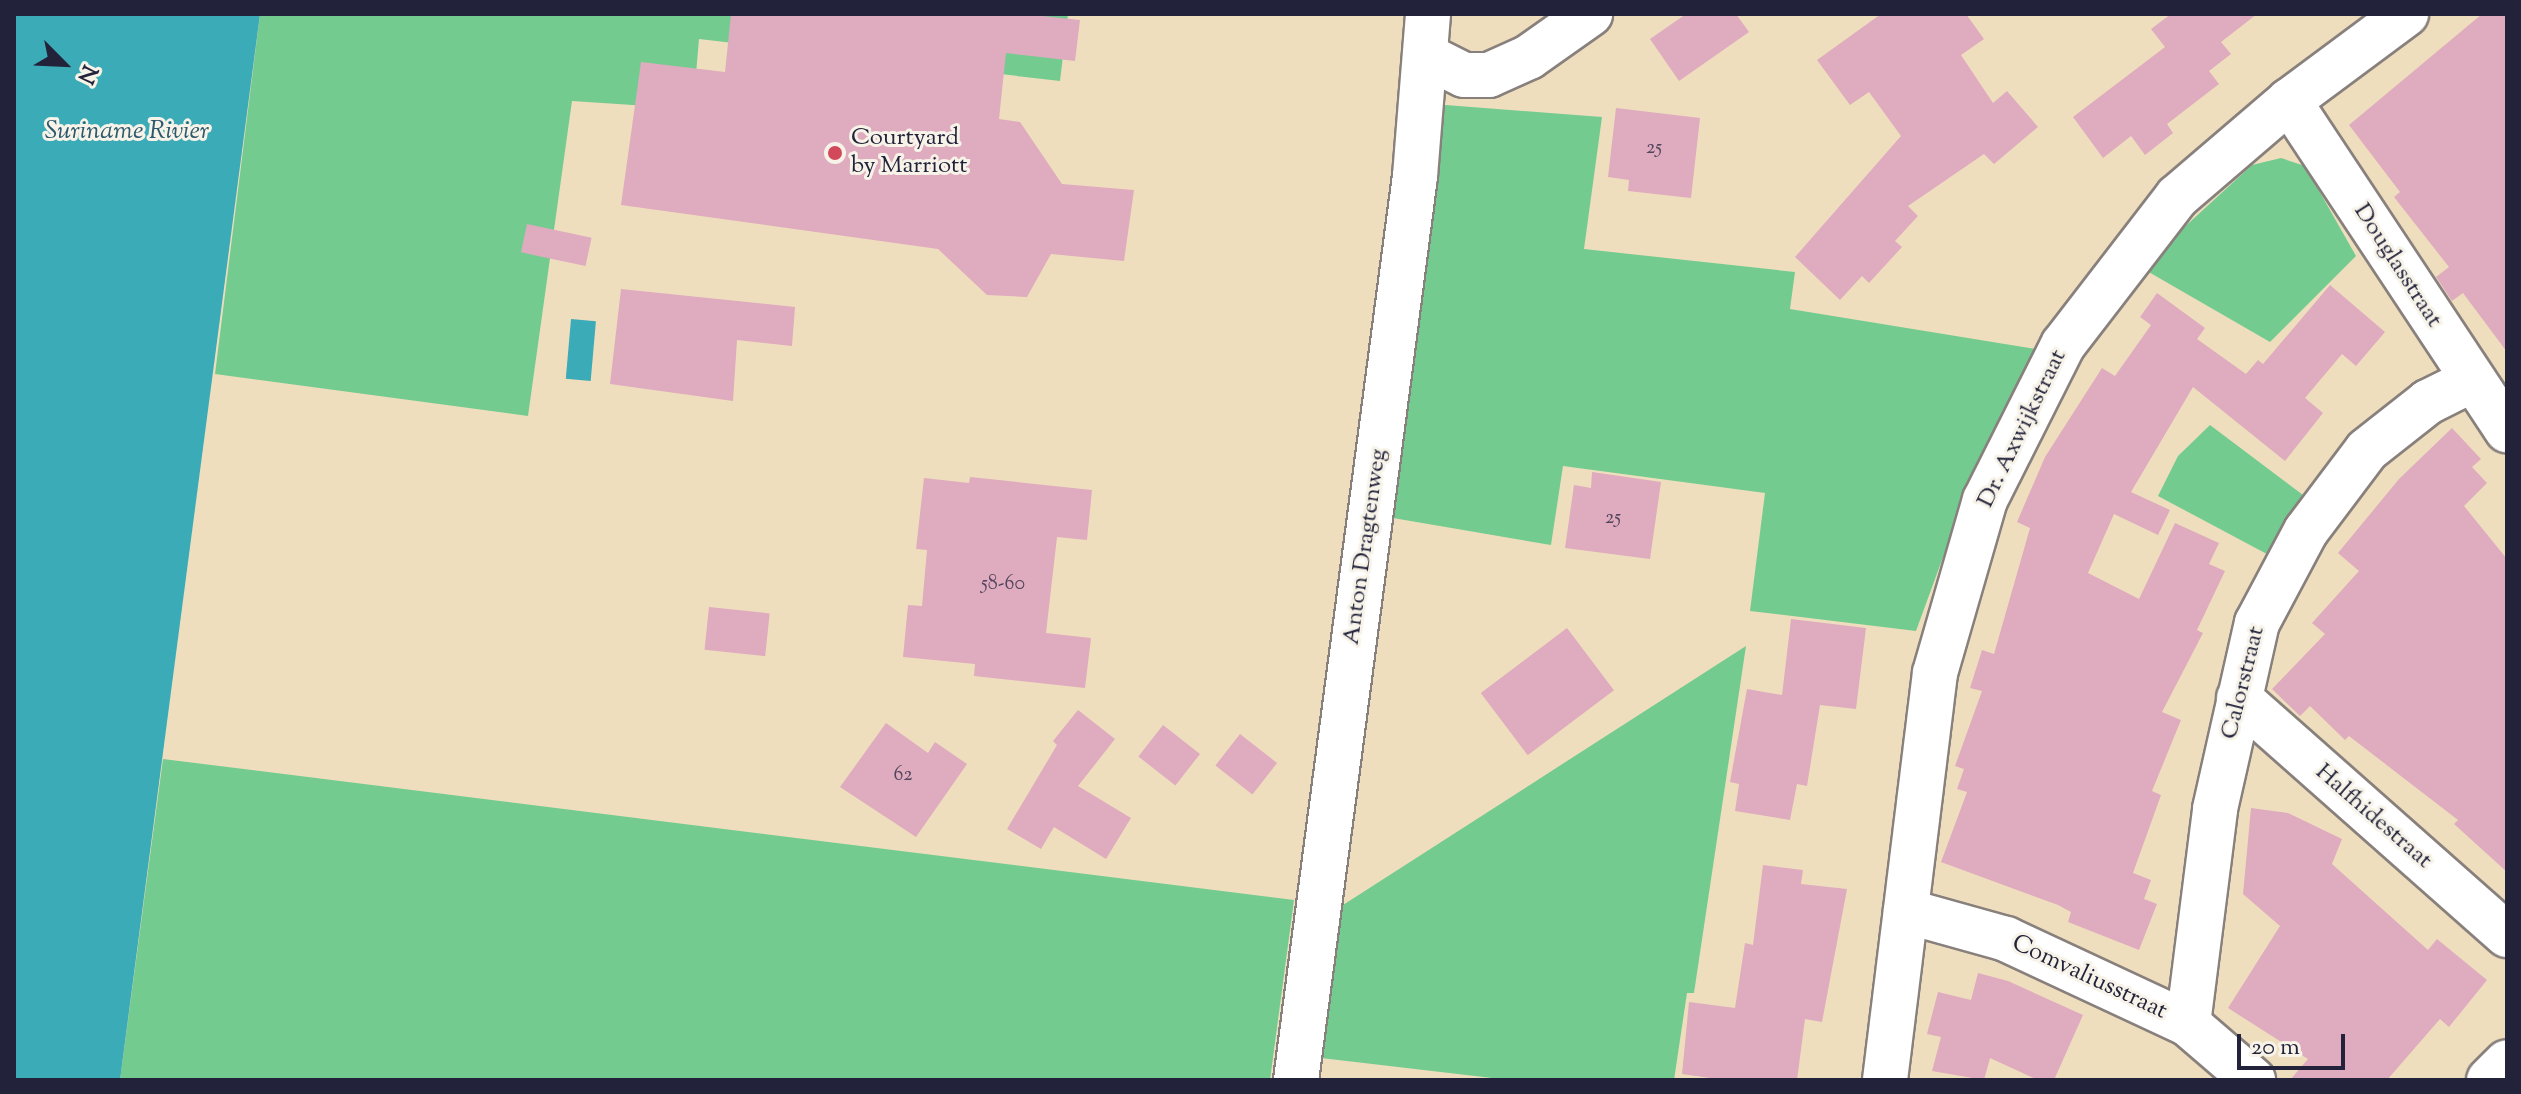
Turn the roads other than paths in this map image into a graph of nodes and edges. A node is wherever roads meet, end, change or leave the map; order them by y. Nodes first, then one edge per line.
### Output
1 (1428, 14) edge
2 (1590, 14) edge
3 (2406, 14) edge
4 (1428, 57) junction
5 (2289, 101) junction
6 (2472, 380) junction
7 (2507, 430) edge
8 (2239, 698) junction
9 (1906, 911) junction
10 (2507, 935) edge
11 (2188, 1024) junction
12 (2507, 1062) edge
13 (1296, 1080) edge
14 (1885, 1080) edge
15 (2253, 1080) edge
16 (2489, 1080) edge

1 - 4 street, Anton Dragtenweg
2 - 4 street
3 - 5 street, Dr. Axwijkstraat
4 - 13 street, Anton Dragtenweg
5 - 6 street, Douglasstraat
5 - 9 street, Dr. Axwijkstraat
6 - 7 street, Douglasstraat
6 - 8 street, Calorstraat
8 - 10 street, Halfhidestraat
8 - 11 street, Calorstraat
9 - 11 street, Comvaliusstraat
9 - 14 street, Dr. Axwijkstraat
11 - 15 street, Comvaliusstraat
12 - 16 street

